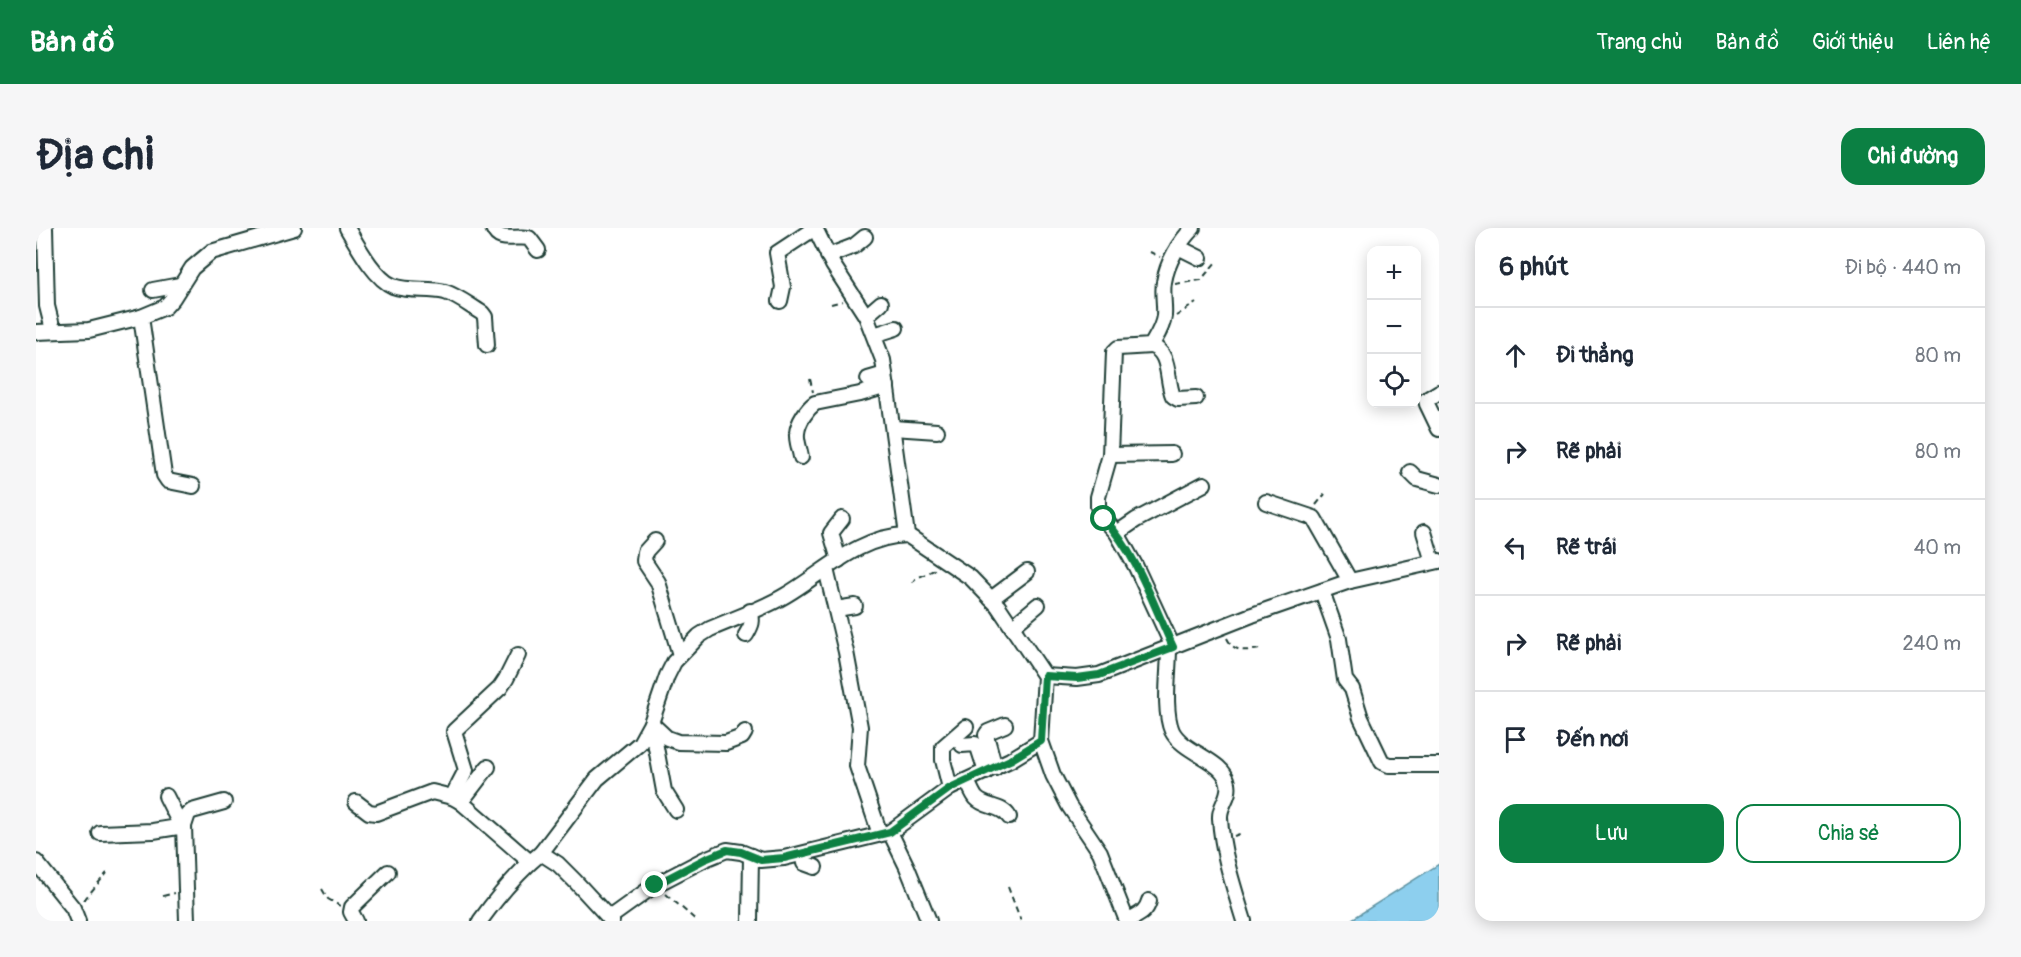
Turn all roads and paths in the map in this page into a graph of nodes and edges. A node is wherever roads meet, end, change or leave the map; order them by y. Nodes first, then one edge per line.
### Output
1 (45, 228) edge
2 (294, 228) edge
3 (347, 228) edge
4 (493, 228) edge
5 (815, 228) edge
6 (1193, 228) edge
7 (865, 237) dead end
8 (1178, 248) junction
9 (538, 249) dead end
10 (828, 256) junction
11 (1200, 258) dead end
12 (1216, 262) dead end
13 (1164, 284) junction
14 (180, 285) junction
15 (153, 290) dead end
16 (780, 301) dead end
17 (881, 303) dead end
18 (1196, 303) dead end
19 (866, 316) junction
20 (1164, 316) junction
21 (141, 317) junction
22 (896, 328) dead end
23 (53, 330) junction
24 (36, 332) edge
25 (874, 335) junction
26 (487, 345) dead end
27 (1151, 346) junction
28 (868, 379) dead end
29 (886, 380) junction
30 (1439, 392) edge
31 (1196, 398) dead end
32 (893, 428) junction
33 (1439, 429) edge
34 (937, 431) dead end
35 (1172, 454) dead end
36 (1110, 455) junction
37 (801, 457) dead end
38 (1410, 472) dead end
39 (1204, 484) dead end
40 (1439, 485) edge
41 (193, 486) dead end
42 (1325, 494) dead end
43 (1266, 502) dead end
44 (1309, 515) junction
45 (842, 519) dead end
46 (1424, 532) dead end
47 (1117, 533) junction
48 (907, 535) junction
49 (655, 541) dead end
50 (940, 556) junction
51 (839, 560) junction
52 (1436, 562) edge
53 (826, 569) junction
54 (1027, 572) dead end
55 (1350, 581) junction
56 (912, 583) dead end
57 (1322, 591) junction
58 (991, 599) junction
59 (1038, 605) dead end
60 (855, 606) dead end
61 (836, 609) junction
62 (750, 612) junction
63 (1012, 627) junction
64 (1222, 627) junction
65 (746, 635) dead end
66 (1171, 648) junction
67 (1260, 649) dead end
68 (518, 655) dead end
69 (680, 655) junction
70 (1045, 676) junction
71 (1005, 725) dead end
72 (966, 727) dead end
73 (648, 729) junction
74 (745, 732) dead end
75 (1041, 741) junction
76 (962, 745) dead end
77 (1439, 765) edge
78 (488, 767) dead end
79 (990, 770) junction
80 (967, 780) junction
81 (950, 788) junction
82 (166, 796) dead end
83 (457, 800) junction
84 (224, 802) dead end
85 (356, 802) dead end
86 (676, 810) dead end
87 (1010, 817) dead end
88 (185, 823) junction
89 (100, 833) dead end
90 (885, 833) junction
91 (541, 853) junction
92 (802, 854) junction
93 (751, 856) junction
94 (36, 862) edge
95 (530, 862) junction
96 (815, 867) dead end
97 (388, 872) dead end
98 (107, 873) dead end
99 (655, 885) junction
100 (1008, 887) dead end
101 (322, 889) dead end
102 (1149, 901) dead end
103 (352, 907) junction
104 (77, 917) edge
105 (611, 920) edge
106 (187, 921) edge
107 (356, 921) edge
108 (480, 921) edge
109 (697, 921) edge
110 (750, 921) edge
111 (928, 921) edge
112 (1022, 921) edge
113 (1127, 921) edge
114 (1244, 921) edge

1 - 23 street
2 - 14 street
3 - 26 street
4 - 9 street
5 - 10 street
5 - 16 street
6 - 8 street
7 - 10 street
8 - 11 street
8 - 13 street
10 - 19 street
12 - 13 path
13 - 20 street
14 - 15 street
14 - 21 street
17 - 19 street
18 - 20 path
19 - 25 street
20 - 27 street
21 - 23 street
21 - 41 street
22 - 25 street
23 - 24 street
25 - 29 street
27 - 31 street
27 - 36 street
28 - 29 street
29 - 32 street
29 - 37 street
30 - 33 street
32 - 34 street
32 - 48 street
35 - 36 street
36 - 47 street
38 - 40 street
39 - 47 street
42 - 44 path
43 - 44 street
44 - 55 street
45 - 51 street
46 - 52 street
47 - 66 street
48 - 50 street
48 - 51 street
49 - 69 street
50 - 56 path
50 - 58 street
51 - 53 street
52 - 55 street
53 - 61 street
53 - 62 street
54 - 58 street
55 - 57 street
57 - 64 street
57 - 77 street
58 - 63 street
59 - 63 street
60 - 61 street
61 - 90 street
62 - 65 street
62 - 69 street
63 - 70 street
64 - 66 street
64 - 67 path
66 - 70 street
66 - 114 street
68 - 83 street
69 - 73 street
70 - 75 street
71 - 79 street
72 - 81 street
73 - 74 street
73 - 86 street
73 - 91 street
75 - 79 street
75 - 113 street
76 - 79 street
78 - 83 street
79 - 80 street
80 - 81 street
80 - 87 street
81 - 90 street
82 - 88 street
83 - 85 street
83 - 95 street
84 - 88 street
88 - 89 street
88 - 106 street
90 - 92 street
90 - 111 street
91 - 95 street
91 - 105 street
92 - 93 street
92 - 96 street
93 - 99 street
93 - 110 street
94 - 104 street
95 - 108 street
97 - 103 street
98 - 104 path
99 - 105 street
99 - 109 path
100 - 112 path
101 - 103 path
102 - 113 street
103 - 107 street

